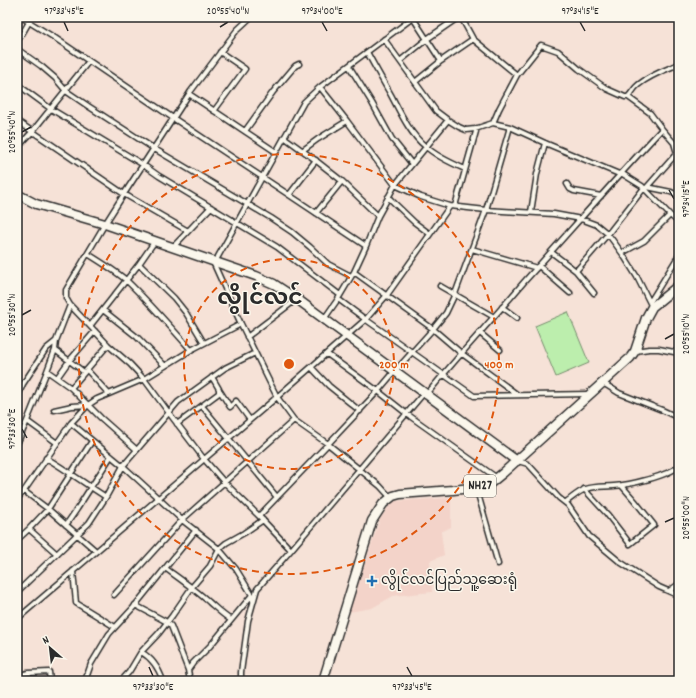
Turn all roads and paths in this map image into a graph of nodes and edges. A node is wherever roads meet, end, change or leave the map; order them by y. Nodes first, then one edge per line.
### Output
1 (21, 17) edge
2 (251, 17) edge
3 (413, 17) edge
4 (460, 17) edge
5 (29, 22) junction
6 (384, 39) junction
7 (427, 39) junction
8 (473, 39) junction
9 (17, 40) edge
10 (17, 49) edge
11 (220, 52) junction
12 (367, 52) junction
13 (89, 61) junction
14 (400, 61) junction
15 (441, 61) junction
16 (299, 64) dead end
17 (679, 64) edge
18 (349, 66) junction
19 (517, 75) junction
20 (415, 82) junction
21 (17, 84) edge
22 (320, 87) junction
23 (66, 91) junction
24 (189, 94) junction
25 (628, 97) junction
26 (51, 109) junction
27 (214, 111) junction
28 (173, 118) junction
29 (448, 120) junction
30 (347, 121) junction
31 (17, 122) edge
32 (493, 123) junction
33 (510, 127) junction
34 (477, 128) junction
35 (662, 129) junction
36 (245, 131) junction
37 (32, 132) junction
38 (284, 137) junction
39 (544, 143) junction
40 (426, 147) junction
41 (17, 148) edge
42 (153, 148) junction
43 (303, 150) junction
44 (276, 152) junction
45 (316, 160) junction
46 (142, 164) junction
47 (412, 164) junction
48 (465, 169) junction
49 (620, 174) junction
50 (262, 178) junction
51 (342, 181) junction
52 (567, 184) dead end
53 (395, 185) junction
54 (645, 187) junction
55 (17, 194) edge
56 (124, 194) junction
57 (289, 195) junction
58 (601, 196) junction
59 (679, 196) edge
60 (388, 197) junction
61 (247, 205) junction
62 (453, 206) junction
63 (211, 207) junction
64 (486, 210) junction
65 (531, 212) junction
66 (316, 213) junction
67 (670, 215) junction
68 (378, 216) junction
69 (581, 219) junction
70 (237, 222) junction
71 (679, 223) edge
72 (105, 224) junction
73 (188, 231) junction
74 (430, 234) junction
75 (608, 234) junction
76 (155, 241) junction
77 (366, 246) junction
78 (173, 247) junction
79 (472, 249) junction
80 (551, 252) junction
81 (622, 253) junction
82 (88, 254) junction
83 (679, 255) edge
84 (213, 261) junction
85 (139, 264) junction
86 (538, 267) junction
87 (576, 271) junction
88 (354, 272) junction
89 (351, 276) junction
90 (126, 281) junction
91 (679, 285) edge
92 (440, 286) dead end
93 (570, 293) dead end
94 (594, 293) dead end
95 (455, 294) junction
96 (387, 295) junction
97 (339, 297) junction
98 (297, 299) junction
99 (651, 304) junction
100 (70, 305) junction
101 (502, 307) junction
102 (103, 310) junction
103 (494, 316) junction
104 (517, 318) dead end
105 (324, 319) junction
106 (366, 320) junction
107 (241, 324) junction
108 (90, 326) junction
109 (433, 330) junction
110 (95, 331) junction
111 (480, 333) junction
112 (347, 336) junction
113 (248, 337) junction
114 (56, 341) junction
115 (204, 343) junction
116 (108, 345) junction
117 (55, 350) junction
118 (191, 350) junction
119 (500, 350) dead end
120 (635, 351) junction
121 (412, 352) junction
122 (255, 353) junction
123 (461, 353) junction
124 (679, 353) edge
125 (327, 354) junction
126 (69, 361) junction
127 (165, 366) junction
128 (311, 367) junction
129 (47, 371) junction
130 (86, 371) junction
131 (395, 371) junction
132 (443, 374) junction
133 (212, 377) junction
134 (57, 378) junction
135 (144, 378) junction
136 (603, 383) junction
137 (70, 388) junction
138 (220, 391) junction
139 (378, 391) junction
140 (425, 393) junction
141 (108, 394) junction
142 (591, 394) junction
143 (518, 395) junction
144 (277, 397) junction
145 (17, 398) edge
146 (88, 405) junction
147 (202, 406) junction
148 (54, 410) dead end
149 (360, 411) junction
150 (169, 413) junction
151 (407, 414) junction
152 (679, 418) edge
153 (250, 420) junction
154 (294, 420) junction
155 (27, 421) junction
156 (71, 423) junction
157 (178, 424) junction
158 (229, 438) junction
159 (92, 440) junction
160 (57, 443) junction
161 (17, 444) edge
162 (328, 444) junction
163 (137, 450) junction
164 (111, 456) junction
165 (46, 458) junction
166 (204, 459) junction
167 (248, 461) junction
168 (517, 461) junction
169 (123, 466) junction
170 (679, 466) edge
171 (360, 469) junction
172 (71, 473) junction
173 (497, 478) junction
174 (224, 482) junction
175 (622, 486) junction
176 (90, 487) junction
177 (476, 487) junction
178 (584, 489) junction
179 (24, 491) junction
180 (106, 496) junction
181 (276, 496) dead end
182 (159, 498) junction
183 (390, 498) junction
184 (17, 499) edge
185 (566, 502) junction
186 (48, 509) junction
187 (259, 516) junction
188 (182, 520) junction
189 (263, 520) junction
190 (66, 525) junction
191 (29, 529) junction
192 (196, 530) junction
193 (77, 534) junction
194 (17, 540) edge
195 (219, 549) junction
196 (291, 550) junction
197 (96, 551) junction
198 (57, 554) junction
199 (498, 564) dead end
200 (165, 568) junction
201 (73, 571) junction
202 (679, 584) edge
203 (192, 588) junction
204 (669, 591) junction
205 (17, 592) edge
206 (114, 595) dead end
207 (252, 595) junction
208 (679, 598) edge
209 (254, 602) junction
210 (134, 605) junction
211 (17, 619) edge
212 (231, 620) junction
213 (167, 622) junction
214 (115, 627) junction
215 (141, 652) junction
216 (188, 670) junction
217 (17, 676) edge
218 (50, 681) edge
219 (85, 681) edge
220 (121, 681) edge
221 (163, 681) edge
222 (190, 681) edge
223 (242, 681) edge
224 (323, 681) edge

1 - 5 street
2 - 11 street
3 - 6 street
3 - 7 street
4 - 7 street
4 - 8 street
5 - 9 street
5 - 13 street
6 - 12 street
6 - 14 street
7 - 14 street
7 - 15 street
8 - 15 street
8 - 19 street
10 - 23 street
11 - 24 street
11 - 27 street
12 - 18 street
12 - 40 street
13 - 23 street
13 - 28 street
14 - 20 street
15 - 20 street
16 - 36 street
17 - 25 street
18 - 22 street
18 - 47 street
19 - 25 street
19 - 32 street
20 - 29 street
21 - 26 street
22 - 30 street
22 - 38 street
23 - 26 street
23 - 42 street
24 - 27 street
24 - 28 street
25 - 35 street
26 - 37 street
26 - 46 street
27 - 36 street
28 - 42 street
28 - 50 street
29 - 34 street
29 - 40 street
30 - 43 street
30 - 53 street
31 - 37 street
32 - 33 street
32 - 34 street
33 - 39 street
33 - 64 street
34 - 48 street
35 - 49 street
35 - 54 street
36 - 44 street
37 - 41 street
37 - 56 street
38 - 43 street
38 - 44 street
39 - 49 street
39 - 65 street
40 - 47 street
40 - 48 street
42 - 46 street
42 - 61 street
43 - 45 street
44 - 50 street
45 - 51 street
45 - 57 street
46 - 56 street
46 - 63 street
47 - 53 street
48 - 62 street
49 - 54 street
49 - 58 street
50 - 57 street
50 - 61 street
51 - 66 street
51 - 68 street
52 - 58 street
53 - 60 street
53 - 62 street
54 - 59 street
54 - 67 street
54 - 75 street
55 - 72 highway
56 - 72 street
56 - 73 street
57 - 66 street
58 - 69 street
60 - 68 street
60 - 74 street
61 - 70 street
61 - 89 street
62 - 64 street
62 - 74 street
63 - 70 street
63 - 73 street
64 - 65 street
64 - 79 street
65 - 69 street
66 - 77 street
67 - 71 street
67 - 81 street
68 - 77 street
69 - 75 street
69 - 80 street
70 - 84 street
70 - 97 street
72 - 76 highway
72 - 82 street
73 - 78 street
74 - 96 street
75 - 81 street
75 - 87 street
76 - 78 highway
76 - 85 street
77 - 88 street
78 - 84 highway
79 - 86 street
79 - 95 street
80 - 86 street
80 - 87 street
81 - 99 street
82 - 90 street
82 - 100 street
83 - 99 street
84 - 98 highway
84 - 107 street
85 - 90 street
85 - 115 street
86 - 93 street
86 - 101 street
87 - 94 street
88 - 89 street
88 - 96 street
89 - 97 street
90 - 102 street
90 - 118 street
91 - 99 highway, NH27
92 - 95 street
95 - 103 street
95 - 109 street
96 - 106 street
96 - 109 street
97 - 105 street
97 - 106 street
98 - 105 highway
98 - 113 street
99 - 120 highway, NH27
100 - 108 street
100 - 114 street
101 - 103 street
101 - 104 street
102 - 108 street
102 - 127 street
103 - 111 street
105 - 112 highway
106 - 112 street
106 - 121 street
107 - 113 street
107 - 115 street
108 - 110 street
109 - 121 street
109 - 123 street
110 - 116 street
110 - 126 street
111 - 119 street
111 - 123 street
112 - 125 street
112 - 131 highway
113 - 122 street
114 - 117 street
114 - 145 street
115 - 118 street
116 - 130 street
116 - 135 street
117 - 126 street
117 - 129 street
118 - 127 street
120 - 124 street
120 - 136 highway, NH27
121 - 131 street
121 - 132 street
122 - 133 street
122 - 144 street
123 - 132 street
123 - 143 street
125 - 128 street
125 - 139 street
126 - 130 street
126 - 134 street
127 - 135 street
128 - 144 street
128 - 149 street
129 - 134 street
129 - 155 street
130 - 137 street
130 - 141 street
131 - 139 street
131 - 140 highway
132 - 140 street
132 - 143 street
133 - 138 street
133 - 150 street
134 - 137 street
135 - 141 street
135 - 150 street
136 - 142 highway, NH27
136 - 152 street
137 - 146 street
138 - 147 street
138 - 153 street
139 - 149 street
139 - 151 street
140 - 151 street
140 - 168 highway
141 - 146 street
142 - 143 street
142 - 168 highway, NH27
144 - 153 street
144 - 154 street
146 - 148 street
146 - 156 street
146 - 163 street
147 - 157 street
147 - 158 street
149 - 162 street
150 - 157 street
150 - 163 street
151 - 171 street
151 - 173 street
153 - 158 street
154 - 162 street
154 - 167 street
155 - 160 street
155 - 161 street
156 - 159 street
156 - 160 street
157 - 166 street
158 - 166 street
158 - 167 street
159 - 164 street
159 - 172 street
160 - 165 street
162 - 171 street
162 - 187 street
163 - 169 street
164 - 169 street
164 - 176 street
165 - 172 street
165 - 179 street
166 - 174 street
166 - 182 street
167 - 174 street
167 - 181 street
168 - 173 highway, NH27
168 - 185 street
169 - 180 street
169 - 182 street
170 - 175 street
171 - 183 street
171 - 196 street
172 - 176 street
172 - 186 street
173 - 177 highway, NH27
174 - 187 street
174 - 188 street
175 - 178 street
175 - 178 street
176 - 180 street
176 - 190 street
177 - 183 highway, NH27
177 - 199 street
178 - 185 street
179 - 184 street
179 - 186 street
180 - 193 street
182 - 188 street
182 - 197 street
183 - 224 highway
185 - 204 street
186 - 190 street
186 - 191 street
187 - 189 street
188 - 192 street
188 - 206 street
189 - 195 street
189 - 196 street
190 - 193 street
191 - 194 street
191 - 198 street
192 - 195 street
192 - 200 street
193 - 197 street
193 - 198 street
195 - 203 street
195 - 207 street
196 - 209 street
197 - 201 street
198 - 205 street
200 - 203 street
200 - 210 street
201 - 211 street
201 - 214 street
202 - 204 street
203 - 212 street
203 - 213 street
204 - 208 street
207 - 209 street
207 - 212 street
209 - 223 street
210 - 213 street
210 - 214 street
212 - 216 street
213 - 215 street
213 - 216 street
214 - 219 street
215 - 220 street
215 - 221 street
216 - 222 street
217 - 218 street

